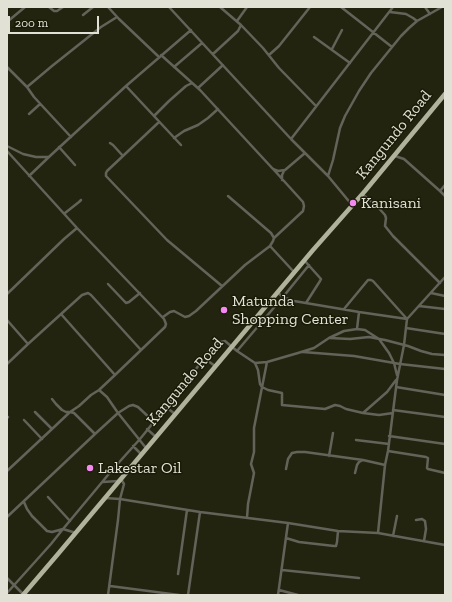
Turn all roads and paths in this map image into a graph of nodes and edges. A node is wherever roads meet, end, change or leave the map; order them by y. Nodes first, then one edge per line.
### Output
1 (25, 7) edge
2 (49, 7) edge
3 (63, 7) edge
4 (92, 7) edge
5 (108, 7) edge
6 (169, 7) edge
7 (220, 7) edge
8 (247, 7) edge
9 (310, 7) edge
10 (341, 7) edge
11 (393, 7) edge
12 (426, 7) edge
13 (442, 7) edge
14 (390, 12) junction
15 (430, 14) junction
16 (83, 15) dead end
17 (117, 17) junction
18 (236, 21) junction
19 (417, 21) junction
20 (7, 22) edge
21 (241, 25) junction
22 (191, 30) junction
23 (342, 30) dead end
24 (373, 33) junction
25 (314, 37) dead end
26 (202, 43) junction
27 (392, 47) junction
28 (332, 50) junction
29 (213, 54) junction
30 (160, 56) junction
31 (269, 56) junction
32 (350, 63) junction
33 (223, 64) junction
34 (7, 67) edge
35 (174, 67) junction
36 (192, 83) junction
37 (126, 86) junction
38 (27, 87) junction
39 (198, 88) junction
40 (444, 96) edge
41 (40, 104) junction
42 (316, 106) junction
43 (218, 109) junction
44 (29, 114) dead end
45 (154, 116) junction
46 (159, 122) junction
47 (71, 137) junction
48 (174, 138) junction
49 (291, 139) junction
50 (110, 143) dead end
51 (181, 145) dead end
52 (7, 146) edge
53 (59, 147) junction
54 (7, 151) edge
55 (306, 153) junction
56 (123, 156) junction
57 (393, 156) junction
58 (49, 157) junction
59 (75, 165) dead end
60 (273, 169) junction
61 (285, 170) junction
62 (29, 176) junction
63 (328, 176) junction
64 (282, 180) junction
65 (445, 186) edge
66 (440, 191) junction
67 (362, 194) junction
68 (228, 196) dead end
69 (445, 196) edge
70 (81, 200) dead end
71 (352, 205) junction
72 (65, 213) junction
73 (77, 228) junction
74 (274, 238) junction
75 (270, 246) junction
76 (304, 260) junction
77 (309, 265) junction
78 (294, 272) junction
79 (445, 277) edge
80 (440, 282) junction
81 (108, 284) dead end
82 (222, 286) junction
83 (277, 292) junction
84 (140, 293) junction
85 (430, 293) junction
86 (7, 294) edge
87 (445, 296) edge
88 (283, 297) junction
89 (306, 303) junction
90 (419, 306) junction
91 (344, 309) junction
92 (445, 309) edge
93 (359, 312) junction
94 (61, 314) junction
95 (163, 318) junction
96 (407, 319) junction
97 (7, 320) edge
98 (406, 328) junction
99 (357, 329) junction
100 (445, 334) edge
101 (329, 338) junction
102 (379, 339) junction
103 (28, 344) junction
104 (404, 345) junction
105 (231, 347) junction
106 (141, 350) junction
107 (237, 351) junction
108 (303, 352) junction
109 (445, 355) edge
110 (204, 358) junction
111 (255, 362) junction
112 (266, 362) junction
113 (394, 363) junction
114 (7, 364) edge
115 (400, 364) junction
116 (215, 366) junction
117 (445, 369) edge
118 (115, 375) junction
119 (398, 376) junction
120 (262, 387) junction
121 (396, 387) junction
122 (98, 390) junction
123 (445, 395) edge
124 (52, 400) dead end
125 (166, 407) junction
126 (35, 412) dead end
127 (70, 412) junction
128 (393, 412) junction
129 (362, 413) junction
130 (118, 414) junction
131 (175, 414) junction
132 (445, 417) edge
133 (24, 420) dead end
134 (153, 421) junction
135 (52, 429) junction
136 (147, 429) junction
137 (333, 433) dead end
138 (95, 434) junction
139 (389, 436) junction
140 (156, 437) junction
141 (42, 439) junction
142 (140, 439) junction
143 (356, 440) dead end
144 (389, 444) junction
145 (445, 444) edge
146 (134, 446) junction
147 (147, 448) junction
148 (388, 451) junction
149 (141, 455) junction
150 (329, 456) junction
151 (363, 460) junction
152 (385, 465) junction
153 (286, 468) dead end
154 (7, 471) edge
155 (355, 473) dead end
156 (445, 473) edge
157 (120, 479) junction
158 (102, 482) junction
159 (48, 497) dead end
160 (105, 498) junction
161 (120, 499) junction
162 (24, 502) junction
163 (187, 510) junction
164 (200, 512) junction
165 (397, 516) dead end
166 (7, 517) edge
167 (247, 518) junction
168 (416, 520) dead end
169 (70, 521) junction
170 (288, 523) junction
171 (63, 529) junction
172 (338, 531) junction
173 (76, 533) junction
174 (378, 533) junction
175 (393, 536) junction
176 (286, 538) junction
177 (424, 541) junction
178 (445, 544) edge
179 (282, 570) junction
180 (178, 574) dead end
181 (7, 578) edge
182 (359, 578) dead end
183 (14, 585) junction
184 (110, 586) junction
185 (279, 590) junction
186 (7, 593) edge
187 (23, 595) edge
188 (108, 595) edge
189 (178, 595) edge
190 (188, 595) edge
191 (278, 595) edge
192 (298, 595) edge

1 - 20 street
2 - 3 street
4 - 16 street
5 - 17 street
6 - 22 street
7 - 18 street
8 - 18 street
9 - 31 street
10 - 24 street
11 - 14 street
12 - 15 street
13 - 15 street
14 - 19 street
14 - 24 street
15 - 19 street
17 - 30 street
17 - 38 street
18 - 21 street
19 - 27 street
21 - 29 street
21 - 31 street
22 - 26 street
22 - 30 street
23 - 28 street
24 - 27 street
24 - 32 street
25 - 28 street
26 - 29 street
26 - 35 street
27 - 63 street
28 - 32 street
29 - 33 street
30 - 35 street
30 - 37 street
31 - 42 street
32 - 42 street
33 - 39 street
33 - 49 street
34 - 38 street
35 - 36 street
36 - 39 street
36 - 45 street
37 - 45 street
37 - 47 street
38 - 41 street
39 - 43 street
40 - 57 highway, Kangundo Road
41 - 44 street
41 - 47 street
42 - 49 street
43 - 48 street
43 - 60 street
45 - 46 street
46 - 48 street
46 - 56 street
47 - 53 street
48 - 51 street
49 - 55 street
50 - 56 street
52 - 58 street
53 - 58 street
53 - 59 street
54 - 62 street
55 - 61 street
55 - 63 street
56 - 82 street
57 - 66 street
57 - 67 highway, Kangundo Road
58 - 62 street
60 - 61 street
60 - 64 street
61 - 64 street
62 - 72 street
63 - 71 street
64 - 74 street
65 - 66 street
66 - 69 street
67 - 71 highway, Kangundo Road
67 - 80 street
68 - 74 street
70 - 72 street
71 - 76 highway, Kangundo Road
72 - 73 street
73 - 84 street
73 - 86 street
74 - 75 street
75 - 78 street
75 - 82 street
76 - 77 street
76 - 78 highway, Kangundo Road
77 - 88 street
77 - 89 street
78 - 83 highway, Kangundo Road
79 - 80 street
80 - 85 street
81 - 84 street
82 - 95 street
83 - 88 street
83 - 105 highway, Kangundo Road
84 - 95 street
85 - 87 street
85 - 90 street
88 - 89 street
88 - 107 street
89 - 91 street
90 - 92 street
90 - 96 street
91 - 93 street
91 - 96 street
93 - 96 street
93 - 99 street
94 - 103 street
94 - 106 street
94 - 118 street
95 - 106 street
96 - 98 street
97 - 103 street
98 - 100 street
98 - 104 street
99 - 101 street
99 - 102 street
101 - 102 street
101 - 108 street
102 - 104 street
102 - 113 street
103 - 114 street
104 - 109 street
104 - 115 street
105 - 107 street
105 - 110 street
105 - 116 highway, Kangundo Road
106 - 118 street
107 - 111 street
108 - 112 street
108 - 113 street
110 - 116 street
110 - 125 street
111 - 112 street
111 - 120 street
112 - 120 street
113 - 115 street
113 - 119 street
115 - 117 street
115 - 119 street
116 - 131 highway, Kangundo Road
118 - 122 street
119 - 121 street
119 - 129 street
120 - 129 street
120 - 167 street
121 - 123 street
121 - 128 street
122 - 127 street
122 - 130 street
124 - 127 street
125 - 131 street
125 - 134 street
126 - 135 street
127 - 135 street
127 - 138 street
128 - 129 street
128 - 132 street
128 - 139 street
130 - 134 street
130 - 138 street
130 - 142 street
131 - 140 highway, Kangundo Road
133 - 141 street
134 - 136 street
135 - 141 street
136 - 140 street
136 - 142 street
137 - 150 street
138 - 162 street
139 - 144 street
139 - 145 street
140 - 147 highway, Kangundo Road
141 - 154 street
142 - 146 street
142 - 147 street
143 - 144 street
144 - 148 street
146 - 149 street
146 - 158 street
147 - 149 highway, Kangundo Road
148 - 152 street
148 - 156 street
149 - 157 highway, Kangundo Road
150 - 151 street
150 - 153 street
151 - 152 street
151 - 155 street
152 - 174 street
157 - 158 street
157 - 160 highway, Kangundo Road
157 - 161 street
158 - 169 street
159 - 169 street
160 - 161 street
160 - 173 highway, Kangundo Road
161 - 163 street
161 - 184 street
162 - 166 street
162 - 171 street
163 - 164 street
163 - 180 street
164 - 167 street
164 - 190 street
165 - 175 street
167 - 170 street
168 - 177 street
169 - 171 street
170 - 172 street
170 - 176 street
171 - 173 street
171 - 183 street
172 - 174 street
172 - 176 street
173 - 187 highway, Kangundo Road
174 - 175 street
175 - 177 street
176 - 179 street
177 - 178 street
179 - 182 street
179 - 185 street
181 - 183 street
183 - 186 street
183 - 187 street
184 - 188 street
184 - 189 street
185 - 191 street
185 - 192 street

